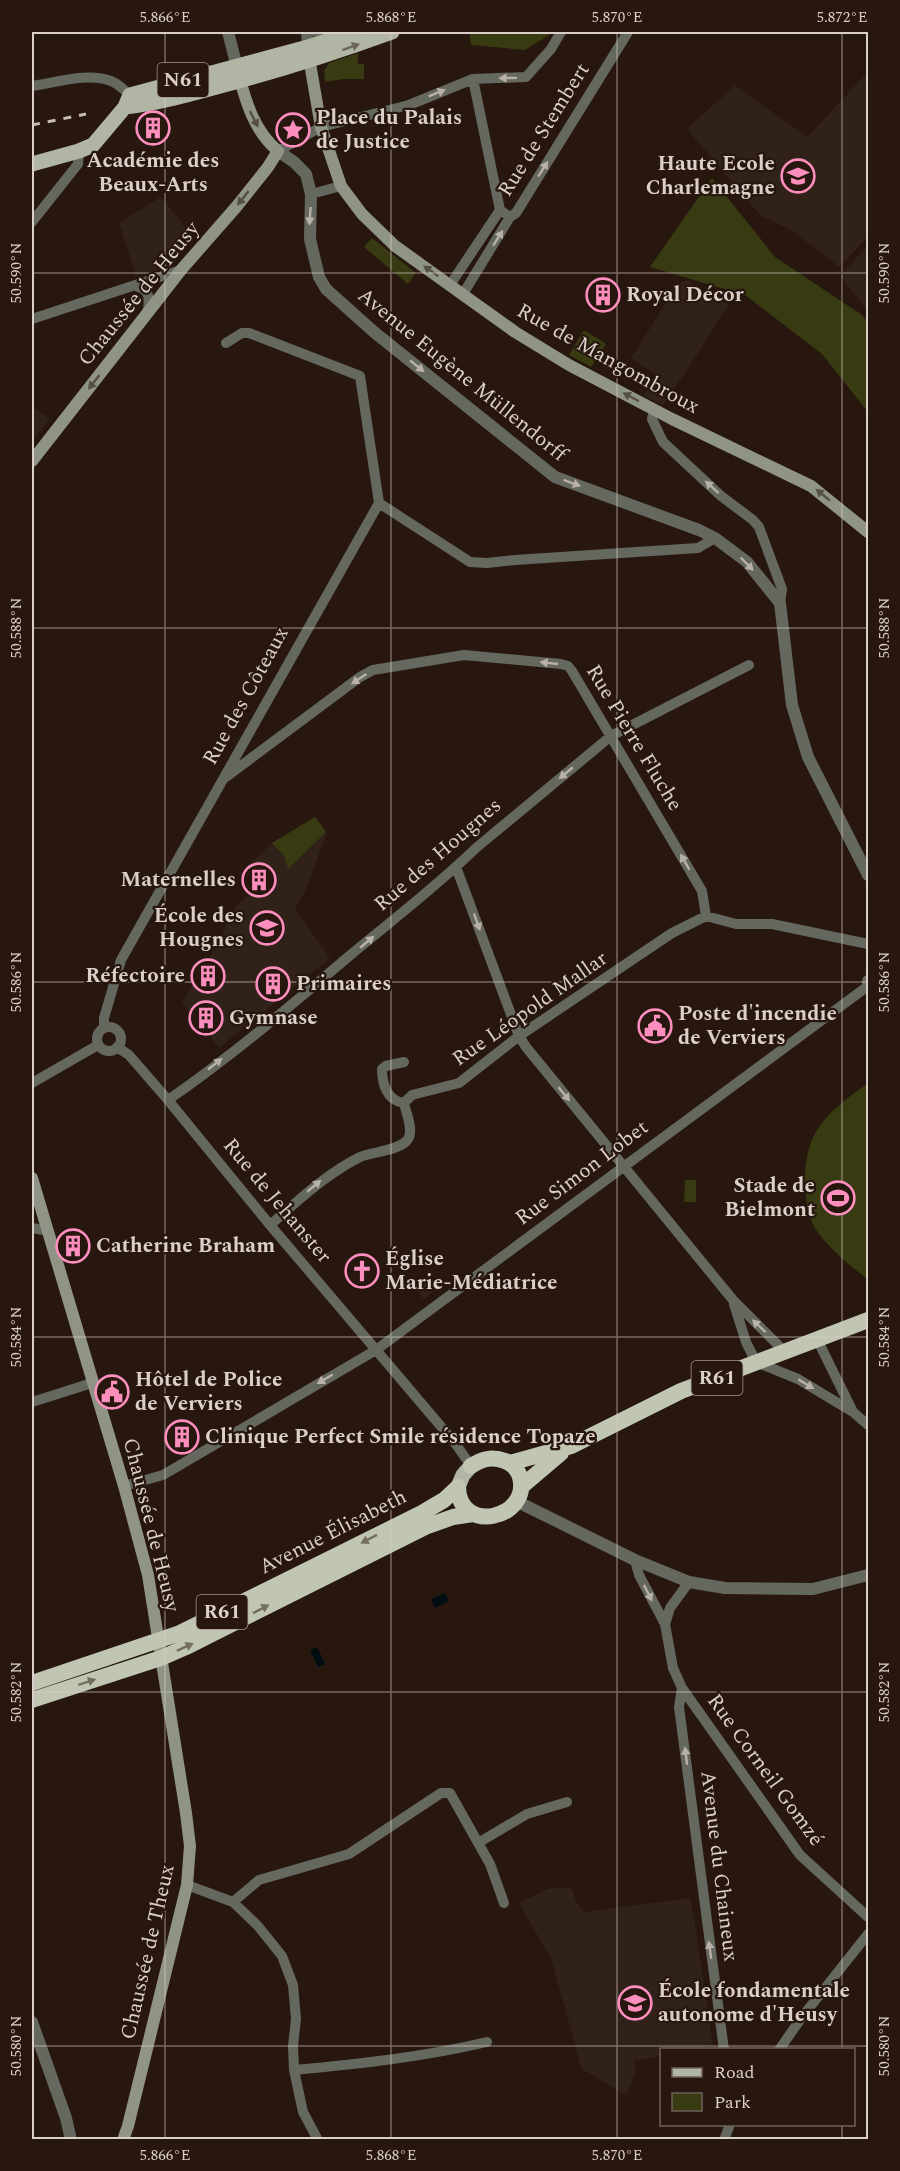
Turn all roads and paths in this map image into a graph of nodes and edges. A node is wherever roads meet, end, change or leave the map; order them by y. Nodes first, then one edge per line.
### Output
1 (228, 32) edge
2 (307, 32) edge
3 (318, 32) edge
4 (355, 32) edge
5 (392, 32) edge
6 (561, 32) edge
7 (628, 32) edge
8 (309, 54) junction
9 (238, 74) junction
10 (473, 79) junction
11 (32, 86) edge
12 (128, 101) junction
13 (321, 127) junction
14 (278, 151) junction
15 (79, 152) junction
16 (32, 164) edge
17 (341, 186) junction
18 (311, 194) junction
19 (500, 210) junction
20 (510, 217) junction
21 (32, 222) edge
22 (181, 270) junction
23 (450, 285) junction
24 (136, 286) junction
25 (463, 294) junction
26 (148, 312) junction
27 (32, 319) edge
28 (226, 343) dead end
29 (654, 410) junction
30 (32, 461) edge
31 (379, 503) junction
32 (868, 532) edge
33 (715, 538) junction
34 (780, 603) junction
35 (749, 664) dead end
36 (611, 736) junction
37 (222, 780) junction
38 (456, 867) junction
39 (868, 875) edge
40 (706, 916) junction
41 (868, 944) edge
42 (868, 984) edge
43 (104, 1023) junction
44 (519, 1036) junction
45 (98, 1045) junction
46 (117, 1047) junction
47 (404, 1062) dead end
48 (32, 1083) edge
49 (168, 1100) junction
50 (404, 1103) junction
51 (624, 1166) junction
52 (32, 1178) edge
53 (270, 1225) junction
54 (32, 1228) edge
55 (49, 1231) junction
56 (733, 1300) junction
57 (868, 1320) edge
58 (817, 1339) junction
59 (376, 1350) junction
60 (784, 1351) junction
61 (756, 1362) junction
62 (92, 1383) junction
63 (32, 1402) edge
64 (853, 1412) junction
65 (868, 1425) edge
66 (571, 1446) junction
67 (510, 1462) junction
68 (471, 1466) junction
69 (124, 1486) junction
70 (458, 1487) junction
71 (518, 1494) junction
72 (473, 1514) junction
73 (635, 1560) junction
74 (868, 1575) edge
75 (689, 1582) junction
76 (665, 1624) junction
77 (160, 1650) junction
78 (32, 1683) edge
79 (682, 1688) junction
80 (32, 1700) edge
81 (567, 1802) dead end
82 (478, 1843) junction
83 (187, 1885) junction
84 (233, 1902) junction
85 (504, 1903) dead end
86 (868, 1917) edge
87 (868, 1934) edge
88 (32, 2022) edge
89 (487, 2042) dead end
90 (724, 2048) edge
91 (780, 2048) edge
92 (294, 2070) junction
93 (128, 2126) junction
94 (70, 2138) edge
95 (123, 2139) edge
96 (129, 2139) edge
97 (318, 2139) edge

1 - 9 street
2 - 8 street
3 - 4 street
4 - 8 main road, N61
8 -> 5 main road, N61
6 -> 10 street
20 -> 7 street, Rue de Stembert
8 - 9 main road, N61
8 - 13 main road, Rue de Mangombroux
9 - 12 main road, N61
9 -> 14 main road
13 -> 10 street
10 - 19 street
11 - 12 street
12 - 15 main road
13 - 14 street
13 - 17 main road, Rue de Mangombroux
14 - 18 street, Avenue Eugène Müllendorff
14 -> 22 main road, Chaussée de Heusy
15 - 16 main road
15 - 21 street
17 - 18 street
23 -> 17 main road, Rue de Mangombroux
18 -> 33 street, Avenue Eugène Müllendorff
19 - 20 street
19 - 23 street
25 -> 20 street, Rue de Stembert
22 - 24 street
22 - 26 main road, Chaussée de Heusy
23 - 25 main road, Rue de Mangombroux
24 - 26 street
24 - 27 street
29 -> 25 main road, Rue de Mangombroux
26 -> 30 main road, Chaussée de Heusy
28 - 31 street
32 -> 29 main road, Rue de Mangombroux
34 -> 29 street
31 - 33 street
31 - 37 street, Rue des Côteaux
33 -> 34 street, Avenue Eugène Müllendorff
34 - 39 street
35 - 36 street, Rue des Hougnes
36 -> 37 street, Rue Pierre Fluche
36 -> 38 street, Rue des Hougnes
40 -> 36 street, Rue Pierre Fluche
37 - 43 street, Rue des Côteaux
38 -> 44 street
49 -> 38 street, Rue des Hougnes
40 - 41 street
40 - 44 street, Rue Léopold Mallar
42 - 51 street, Rue Simon Lobet
43 - 45 street
43 - 46 street, Rue de Jehanster
44 - 50 street, Rue Léopold Mallar
44 -> 51 street
45 - 46 street
45 - 48 street
46 - 49 street, Rue de Jehanster
47 - 50 street
49 - 53 street, Rue de Jehanster
53 -> 50 street
51 - 56 street
51 - 59 street, Rue Simon Lobet
52 - 55 main road, Chaussée de Heusy
53 - 59 street, Rue de Jehanster
54 - 55 street
55 - 62 main road, Chaussée de Heusy
60 -> 56 street
56 - 61 street
57 - 58 highway, R61
58 - 60 highway, R61
58 - 64 street
59 - 68 street, Rue de Jehanster
59 -> 69 street, Rue Simon Lobet
60 - 61 highway, R61
61 -> 64 street
61 - 66 highway, R61
62 - 63 street
62 - 69 main road, Chaussée de Heusy
64 - 65 street
66 - 67 highway, R61
66 - 71 highway, R61
67 - 68 highway, R61
67 - 71 highway
68 - 70 main road, R61
69 - 77 main road, Chaussée de Heusy
70 - 72 highway
70 -> 77 highway, Avenue Élisabeth / R61
71 - 72 highway, R61
71 - 73 street
77 -> 72 highway, Avenue Élisabeth / R61
73 - 75 street
73 -> 76 street, Rue Corneil Gomzé
74 - 75 street
75 - 76 street
76 - 79 street, Rue Corneil Gomzé
77 - 78 highway, R61
80 -> 77 highway, R61
77 - 83 main road, Chaussée de Theux
79 - 86 street, Rue Corneil Gomzé
90 -> 79 street, Avenue du Chaineux
81 - 82 street
82 - 84 street
82 - 85 street
83 - 84 street
83 - 93 main road, Chaussée de Theux
84 - 92 street
87 - 91 street
88 - 94 street
89 - 92 street
92 - 97 street
93 - 95 main road, Chaussée de Theux
93 - 96 main road, Chaussée de Theux

